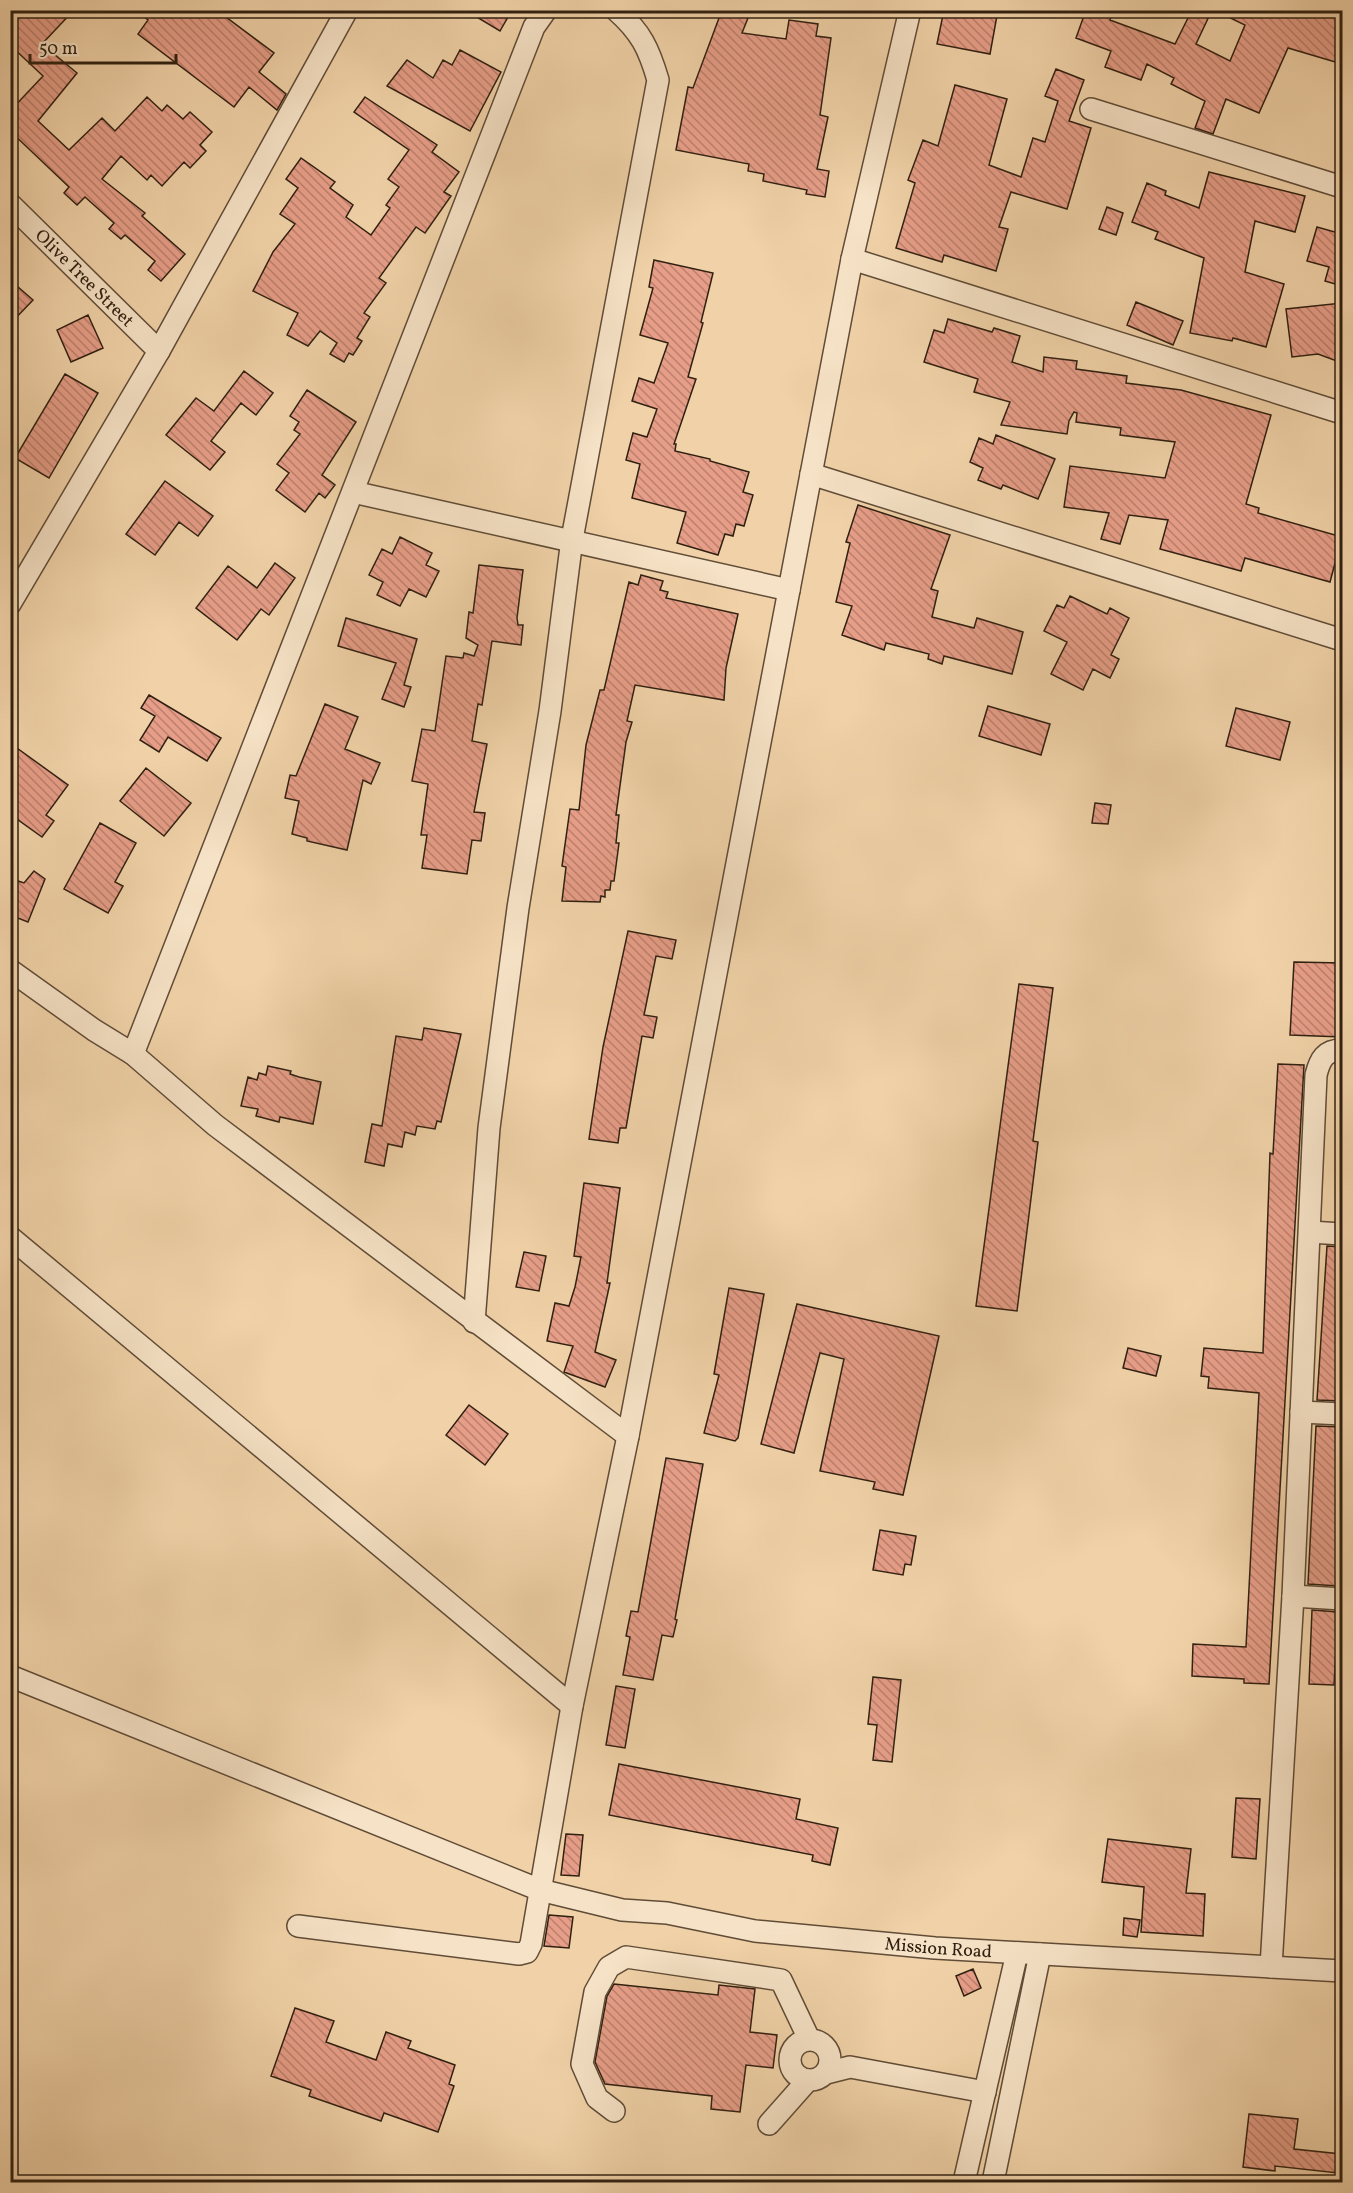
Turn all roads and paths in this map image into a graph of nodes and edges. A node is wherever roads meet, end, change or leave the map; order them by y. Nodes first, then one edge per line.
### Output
1 (347, 10) edge
2 (546, 10) edge
3 (616, 10) edge
4 (910, 10) edge
5 (1091, 109) dead end
6 (1342, 187) edge
7 (10, 204) edge
8 (852, 259) junction
9 (159, 351) junction
10 (1342, 413) edge
11 (811, 474) junction
12 (353, 492) junction
13 (572, 539) junction
14 (789, 590) junction
15 (10, 604) edge
16 (1342, 640) edge
17 (10, 970) edge
18 (1342, 1050) edge
19 (133, 1054) junction
20 (1310, 1232) junction
21 (1342, 1234) edge
22 (10, 1237) edge
23 (474, 1322) junction
24 (1301, 1413) junction
25 (1342, 1414) edge
26 (628, 1436) junction
27 (1293, 1596) junction
28 (1342, 1599) edge
29 (10, 1676) edge
30 (572, 1706) junction
31 (540, 1890) junction
32 (298, 1926) dead end
33 (1017, 1953) junction
34 (1040, 1954) junction
35 (1270, 1967) junction
36 (1342, 1971) edge
37 (808, 2039) junction
38 (821, 2069) junction
39 (985, 2092) junction
40 (614, 2111) dead end
41 (769, 2124) dead end
42 (964, 2182) edge
43 (993, 2182) edge

1 - 9 street
2 - 12 street
3 - 13 street
4 - 8 street
5 - 6 street
7 - 9 street, Olive Tree Street
8 - 10 street
8 - 11 street
9 - 15 street
11 - 14 street
11 - 16 street
12 - 13 street
12 - 19 street
13 - 14 street
13 - 23 street
14 - 26 street
17 - 19 street
18 - 20 street
19 - 23 street
20 - 21 street
20 - 24 street
22 - 30 street
23 - 26 street
24 - 25 street
24 - 27 street
26 - 30 street
27 - 28 street
27 - 35 street
29 - 31 street, Mission Road
30 - 31 street
31 - 32 street
31 - 33 street, Mission Road
33 - 34 street, Mission Road
33 - 39 street
34 - 35 street, Mission Road
34 - 43 street
35 - 36 street, Mission Road
37 - 38 street
37 - 38 street
37 - 40 street
38 - 39 street
38 - 41 street
39 - 42 street

